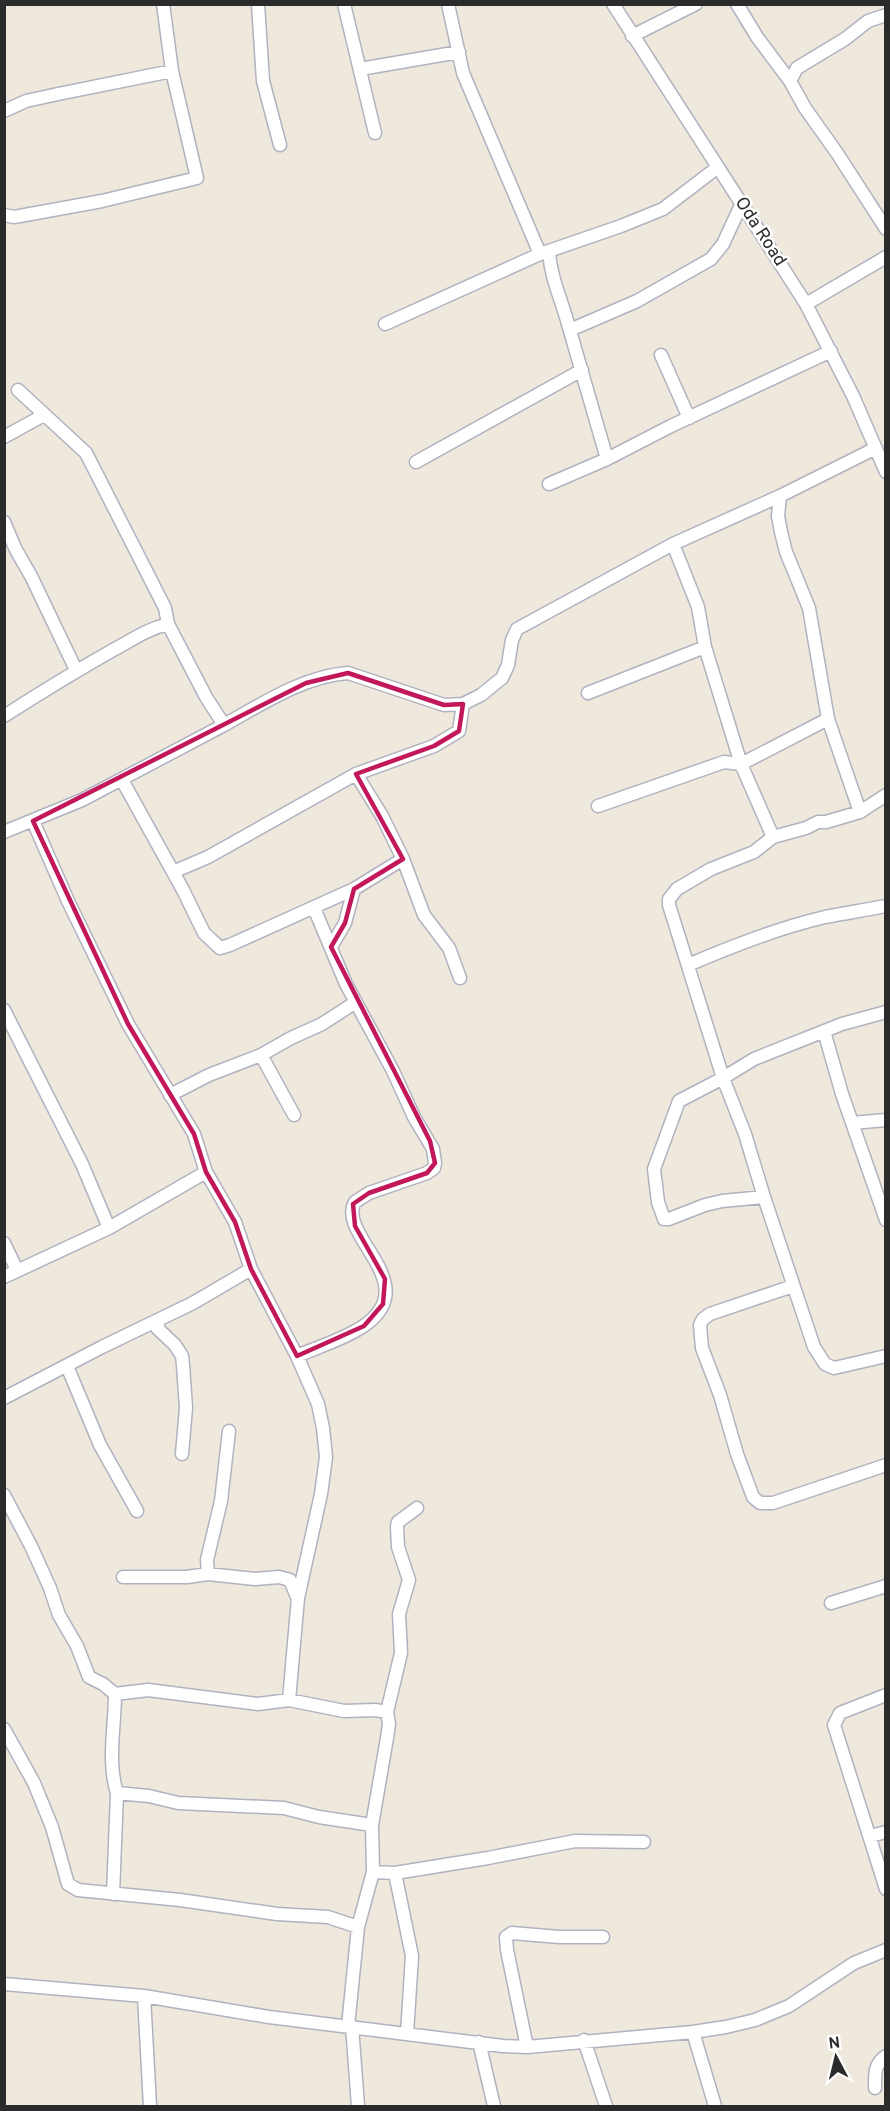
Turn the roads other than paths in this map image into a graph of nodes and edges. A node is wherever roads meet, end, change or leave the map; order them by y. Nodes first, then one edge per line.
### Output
1 (163, 4) edge
2 (258, 4) edge
3 (344, 4) edge
4 (448, 4) edge
5 (613, 4) edge
6 (696, 4) edge
7 (737, 4) edge
8 (885, 18) edge
9 (632, 36) junction
10 (459, 52) junction
11 (360, 69) junction
12 (172, 71) junction
13 (790, 81) junction
14 (4, 111) edge
15 (375, 133) dead end
16 (280, 145) dead end
17 (718, 167) junction
18 (742, 203) junction
19 (4, 215) edge
20 (885, 229) edge
21 (545, 253) junction
22 (885, 257) edge
23 (806, 304) junction
24 (385, 324) dead end
25 (570, 330) junction
26 (831, 351) junction
27 (661, 355) dead end
28 (582, 370) junction
29 (18, 390) dead end
30 (44, 414) junction
31 (689, 418) junction
32 (4, 437) edge
33 (876, 448) junction
34 (607, 459) junction
35 (416, 462) dead end
36 (885, 472) edge
37 (549, 484) dead end
38 (780, 496) junction
39 (4, 522) edge
40 (673, 544) junction
41 (168, 624) junction
42 (705, 647) junction
43 (76, 670) junction
44 (588, 693) dead end
45 (463, 704) junction
46 (4, 716) edge
47 (828, 719) junction
48 (224, 725) junction
49 (741, 764) junction
50 (356, 774) junction
51 (122, 780) junction
52 (885, 795) edge
53 (598, 806) dead end
54 (860, 812) junction
55 (33, 821) junction
56 (4, 832) edge
57 (773, 837) junction
58 (403, 859) junction
59 (173, 872) junction
60 (354, 889) junction
61 (885, 906) edge
62 (314, 908) junction
63 (331, 947) junction
64 (688, 965) junction
65 (460, 978) dead end
66 (356, 1002) junction
67 (4, 1010) edge
68 (885, 1012) edge
69 (824, 1031) junction
70 (261, 1055) junction
71 (723, 1078) junction
72 (170, 1095) junction
73 (294, 1115) dead end
74 (885, 1120) edge
75 (852, 1123) junction
76 (206, 1172) junction
77 (764, 1197) junction
78 (885, 1220) edge
79 (109, 1228) junction
80 (4, 1243) edge
81 (251, 1269) junction
82 (17, 1270) junction
83 (4, 1277) edge
84 (793, 1286) junction
85 (159, 1320) junction
86 (297, 1356) junction
87 (885, 1356) edge
88 (67, 1366) junction
89 (4, 1398) edge
90 (229, 1431) dead end
91 (182, 1454) dead end
92 (885, 1464) edge
93 (4, 1495) edge
94 (417, 1508) dead end
95 (137, 1511) dead end
96 (208, 1574) junction
97 (123, 1577) dead end
98 (885, 1586) edge
99 (298, 1598) junction
100 (831, 1603) dead end
101 (115, 1694) junction
102 (885, 1695) edge
103 (289, 1701) junction
104 (387, 1712) junction
105 (4, 1729) edge
106 (117, 1793) junction
107 (372, 1826) junction
108 (885, 1832) edge
109 (870, 1836) junction
110 (644, 1842) dead end
111 (373, 1872) junction
112 (395, 1873) junction
113 (885, 1889) edge
114 (113, 1894) junction
115 (358, 1927) junction
116 (603, 1937) dead end
117 (885, 1950) edge
118 (4, 1984) edge
119 (144, 1996) junction
120 (350, 2026) junction
121 (693, 2032) junction
122 (407, 2034) junction
123 (584, 2040) junction
124 (479, 2043) junction
125 (527, 2047) junction
126 (885, 2056) edge
127 (875, 2088) dead end
128 (151, 2106) edge
129 (358, 2106) edge
130 (494, 2106) edge
131 (606, 2106) edge
132 (715, 2106) edge

1 - 12 street
2 - 16 street
3 - 11 street
4 - 10 street
5 - 9 street, Oda Road
6 - 9 street
7 - 13 street
8 - 13 street
9 - 17 street, Oda Road
10 - 11 street
10 - 21 street
11 - 15 street
12 - 14 street
12 - 19 street
13 - 20 street
17 - 18 street, Oda Road
17 - 21 street
18 - 23 street, Oda Road
18 - 25 street
21 - 24 street
21 - 25 street
22 - 23 street
23 - 26 street, Oda Road
25 - 28 street
26 - 31 street
26 - 33 street, Oda Road
27 - 31 street
28 - 34 street
28 - 35 street
29 - 30 street
30 - 32 street
30 - 41 street
31 - 34 street
33 - 36 street, Oda Road
33 - 38 street
34 - 37 street
38 - 40 street
38 - 47 street
39 - 43 street
40 - 42 street
40 - 45 street
41 - 43 street
41 - 48 street
42 - 44 street
42 - 49 street
43 - 46 street
45 - 48 street
45 - 50 street
47 - 49 street
47 - 54 street
48 - 51 street
49 - 53 street
49 - 57 street
50 - 58 street
50 - 59 street
51 - 55 street
51 - 59 street
52 - 54 street
54 - 57 street
55 - 56 street
55 - 72 street
57 - 64 street
58 - 60 street
58 - 65 street
59 - 62 street
60 - 62 street
60 - 63 street
61 - 64 street
62 - 63 street
63 - 66 street
64 - 71 street
66 - 70 street
66 - 86 street
67 - 79 street
68 - 69 street
69 - 71 street
69 - 75 street
70 - 72 street
70 - 73 street
71 - 77 street
71 - 77 street
72 - 76 street
74 - 75 street
75 - 78 street
76 - 79 street
76 - 81 street
77 - 84 street
79 - 82 street
80 - 82 street
81 - 85 street
81 - 86 street
82 - 83 street
84 - 87 street
84 - 92 street
85 - 88 street
85 - 91 street
86 - 99 street
88 - 89 street
88 - 95 street
90 - 96 street
93 - 101 street
94 - 104 street
96 - 97 street
96 - 99 street
98 - 100 street
99 - 103 street
101 - 103 street
101 - 106 street
102 - 109 street
103 - 104 street
104 - 107 street
105 - 114 street
106 - 107 street
106 - 114 street
107 - 111 street
108 - 109 street
109 - 113 street
110 - 112 street
111 - 112 street
111 - 115 street
112 - 122 street
114 - 115 street
115 - 120 street
116 - 125 street
117 - 121 street
118 - 119 street
119 - 120 street
119 - 128 street
120 - 122 street
120 - 129 street
121 - 123 street
121 - 132 street
122 - 124 street
123 - 125 street
123 - 131 street
124 - 125 street
124 - 130 street
126 - 127 street

